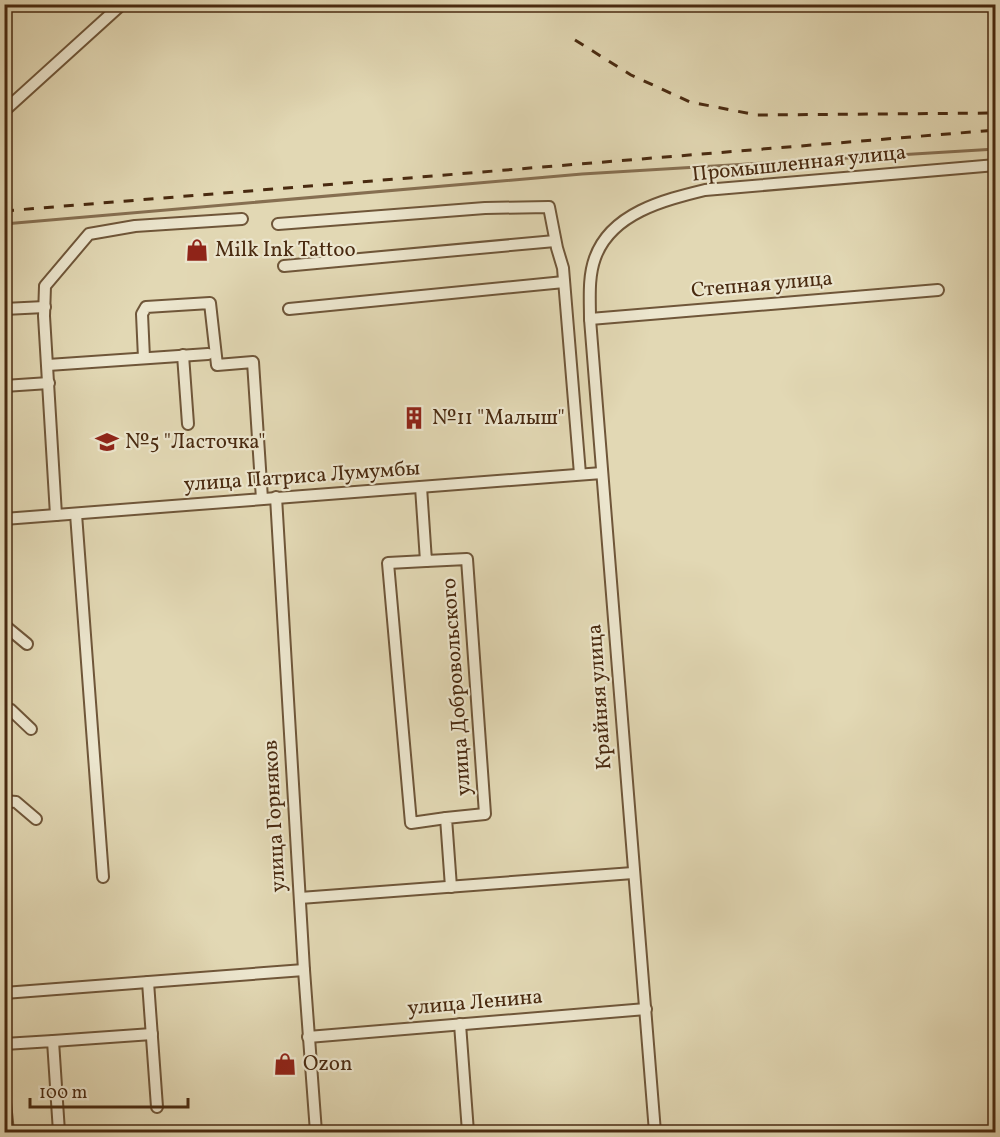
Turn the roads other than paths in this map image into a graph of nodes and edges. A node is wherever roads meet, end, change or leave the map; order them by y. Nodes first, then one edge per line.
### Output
1 (122, 4) edge
2 (4, 111) edge
3 (996, 165) edge
4 (242, 219) dead end
5 (278, 224) dead end
6 (555, 241) junction
7 (595, 258) joint
8 (284, 266) dead end
9 (564, 282) junction
10 (938, 290) dead end
11 (45, 307) junction
12 (4, 309) edge
13 (289, 309) dead end
14 (590, 319) junction
15 (208, 354) dead end
16 (183, 355) junction
17 (144, 358) junction
18 (48, 365) junction
19 (49, 383) junction
20 (4, 386) edge
21 (188, 424) dead end
22 (602, 473) junction
23 (580, 474) junction
24 (421, 487) junction
25 (276, 498) junction
26 (262, 499) junction
27 (76, 514) junction
28 (56, 515) junction
29 (4, 519) edge
30 (426, 561) junction
31 (4, 625) edge
32 (27, 644) dead end
33 (4, 709) edge
34 (31, 729) dead end
35 (4, 801) edge
36 (446, 818) junction
37 (36, 819) dead end
38 (633, 873) junction
39 (103, 877) dead end
40 (452, 887) junction
41 (300, 898) junction
42 (304, 970) junction
43 (148, 982) junction
44 (4, 993) edge
45 (646, 1009) junction
46 (460, 1024) junction
47 (152, 1034) junction
48 (308, 1037) junction
49 (53, 1041) junction
50 (4, 1044) edge
51 (4, 1093) edge
52 (157, 1107) dead end
53 (8, 1132) edge
54 (59, 1132) edge
55 (316, 1132) edge
56 (468, 1132) edge
57 (655, 1132) edge

1 - 2 street
3 - 7 street, Промышленная улица
4 - 11 street
5 - 6 street
6 - 8 street
6 - 9 street
7 - 14 street, Крайняя улица
9 - 13 street
9 - 23 street
10 - 14 street, Степная улица
11 - 12 street
11 - 18 street
14 - 22 street, Крайняя улица
15 - 16 street
16 - 17 street
16 - 21 street
17 - 18 street
17 - 26 street
18 - 19 street
19 - 20 street
19 - 28 street
22 - 23 street, улица Патриса Лумумбы
22 - 38 street, Крайняя улица
23 - 24 street, улица Патриса Лумумбы
24 - 25 street, улица Патриса Лумумбы
24 - 30 street, улица Добровольского
25 - 26 street, улица Патриса Лумумбы
25 - 41 street, улица Горняков
26 - 27 street, улица Патриса Лумумбы
27 - 28 street, улица Патриса Лумумбы
27 - 39 street
28 - 29 street, улица Патриса Лумумбы
30 - 36 street, улица Добровольского
30 - 36 street, улица Добровольского
31 - 32 street
33 - 34 street
35 - 37 street
36 - 40 street, улица Добровольского
38 - 40 street
38 - 45 street, Крайняя улица
40 - 41 street
41 - 42 street, улица Горняков
42 - 43 street
42 - 48 street, улица Горняков
43 - 44 street
43 - 47 street
45 - 46 street, улица Ленина
45 - 57 street, Крайняя улица
46 - 48 street, улица Ленина
46 - 56 street
47 - 49 street
47 - 52 street
48 - 55 street, улица Горняков
49 - 50 street
49 - 54 street
51 - 53 street

